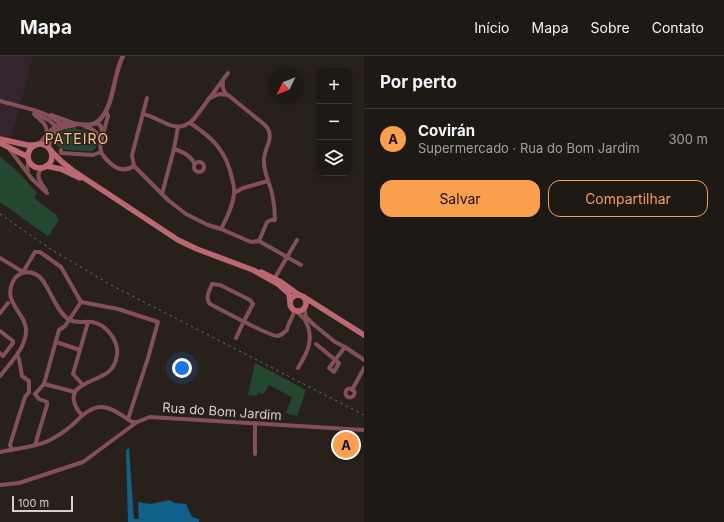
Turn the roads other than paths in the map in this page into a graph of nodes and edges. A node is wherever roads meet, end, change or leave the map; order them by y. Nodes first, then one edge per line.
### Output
1 (123, 56) edge
2 (228, 73) dead end
3 (223, 80) junction
4 (228, 95) junction
5 (147, 98) dead end
6 (208, 99) junction
7 (0, 101) edge
8 (27, 109) junction
9 (106, 111) junction
10 (143, 114) junction
11 (190, 122) junction
12 (95, 123) junction
13 (82, 125) junction
14 (60, 127) junction
15 (178, 127) junction
16 (103, 133) junction
17 (47, 135) junction
18 (99, 137) junction
19 (0, 139) edge
20 (0, 143) edge
21 (37, 144) junction
22 (100, 145) junction
23 (174, 149) junction
24 (50, 150) junction
25 (61, 150) dead end
26 (101, 152) junction
27 (29, 159) junction
28 (195, 164) dead end
29 (44, 166) junction
30 (134, 166) junction
31 (32, 179) junction
32 (268, 181) junction
33 (102, 188) junction
34 (234, 193) junction
35 (162, 194) junction
36 (221, 229) junction
37 (296, 240) dead end
38 (260, 241) junction
39 (287, 256) junction
40 (0, 258) edge
41 (225, 259) junction
42 (301, 265) dead end
43 (23, 272) junction
44 (276, 276) dead end
45 (302, 296) junction
46 (290, 301) junction
47 (8, 302) junction
48 (81, 302) junction
49 (304, 308) junction
50 (296, 311) junction
51 (0, 313) edge
52 (306, 317) junction
53 (69, 320) junction
54 (244, 321) junction
55 (88, 322) junction
56 (344, 323) junction
57 (313, 324) junction
58 (307, 326) junction
59 (287, 330) junction
60 (0, 331) edge
61 (364, 335) edge
62 (236, 338) dead end
63 (56, 342) junction
64 (316, 344) dead end
65 (345, 346) junction
66 (80, 350) junction
67 (0, 353) edge
68 (17, 355) junction
69 (364, 360) edge
70 (298, 368) dead end
71 (364, 368) edge
72 (0, 376) edge
73 (44, 384) junction
74 (83, 385) junction
75 (352, 390) dead end
76 (29, 392) junction
77 (75, 392) junction
78 (35, 394) junction
79 (77, 410) junction
80 (82, 415) junction
81 (128, 419) junction
82 (77, 420) junction
83 (137, 422) junction
84 (255, 423) junction
85 (364, 430) edge
86 (35, 445) junction
87 (10, 448) junction
88 (0, 452) edge
89 (255, 454) dead end
90 (0, 485) edge

1 - 9 street
2 - 3 street
3 - 4 street
3 - 6 street
4 - 6 street
4 - 32 street
5 - 10 street
6 - 11 street
7 - 8 street
8 - 13 street
8 - 14 street
8 - 17 street
9 - 12 street
9 - 16 street
10 - 15 street
10 - 30 street
11 - 15 street
11 - 34 street
12 - 13 street
12 - 16 street
12 - 18 street
13 - 14 street
13 - 18 street
14 - 17 street
14 - 24 street
15 - 23 street
16 - 22 street
17 - 21 street
18 - 22 street
19 - 21 main road
20 - 27 main road
20 - 31 street
21 - 24 main road
21 - 27 main road
22 - 26 street
23 - 28 street
23 - 35 street
24 - 29 main road
24 - 33 main road
25 - 26 street
26 - 30 street
27 - 29 main road
27 - 31 street
29 - 31 street
29 - 33 main road
30 - 35 street
32 - 34 street
32 - 38 street
33 - 41 main road
34 - 36 street
35 - 36 street
36 - 38 street
37 - 39 street
38 - 39 street
39 - 42 street
39 - 44 street
40 - 43 street
41 - 45 main road
41 - 46 main road
43 - 47 street
43 - 48 street
43 - 53 street
45 - 46 main road
45 - 49 main road
45 - 56 main road
46 - 50 main road
47 - 51 street
47 - 68 street
48 - 53 street
48 - 81 street
49 - 50 main road
49 - 52 street
49 - 56 main road
50 - 58 street
50 - 59 street
50 - 59 street
52 - 57 street
52 - 58 street
53 - 55 street
53 - 63 street
54 - 54 street
54 - 59 street
54 - 62 street
55 - 66 street
55 - 74 street
56 - 61 main road
57 - 58 street
57 - 65 street
58 - 70 street
60 - 67 street
63 - 66 street
63 - 73 street
64 - 65 street
65 - 69 street
66 - 74 street
68 - 72 street
68 - 76 street
71 - 75 street
73 - 77 street
73 - 78 street
74 - 77 street
76 - 78 street
76 - 87 street
77 - 79 street
78 - 86 street
79 - 80 street
79 - 82 street
80 - 81 street
80 - 82 street
81 - 83 street
82 - 86 street
83 - 84 street, Rua do Bom Jardim
83 - 90 street
84 - 85 street, Rua do Bom Jardim
84 - 89 street
86 - 87 street
87 - 88 street

